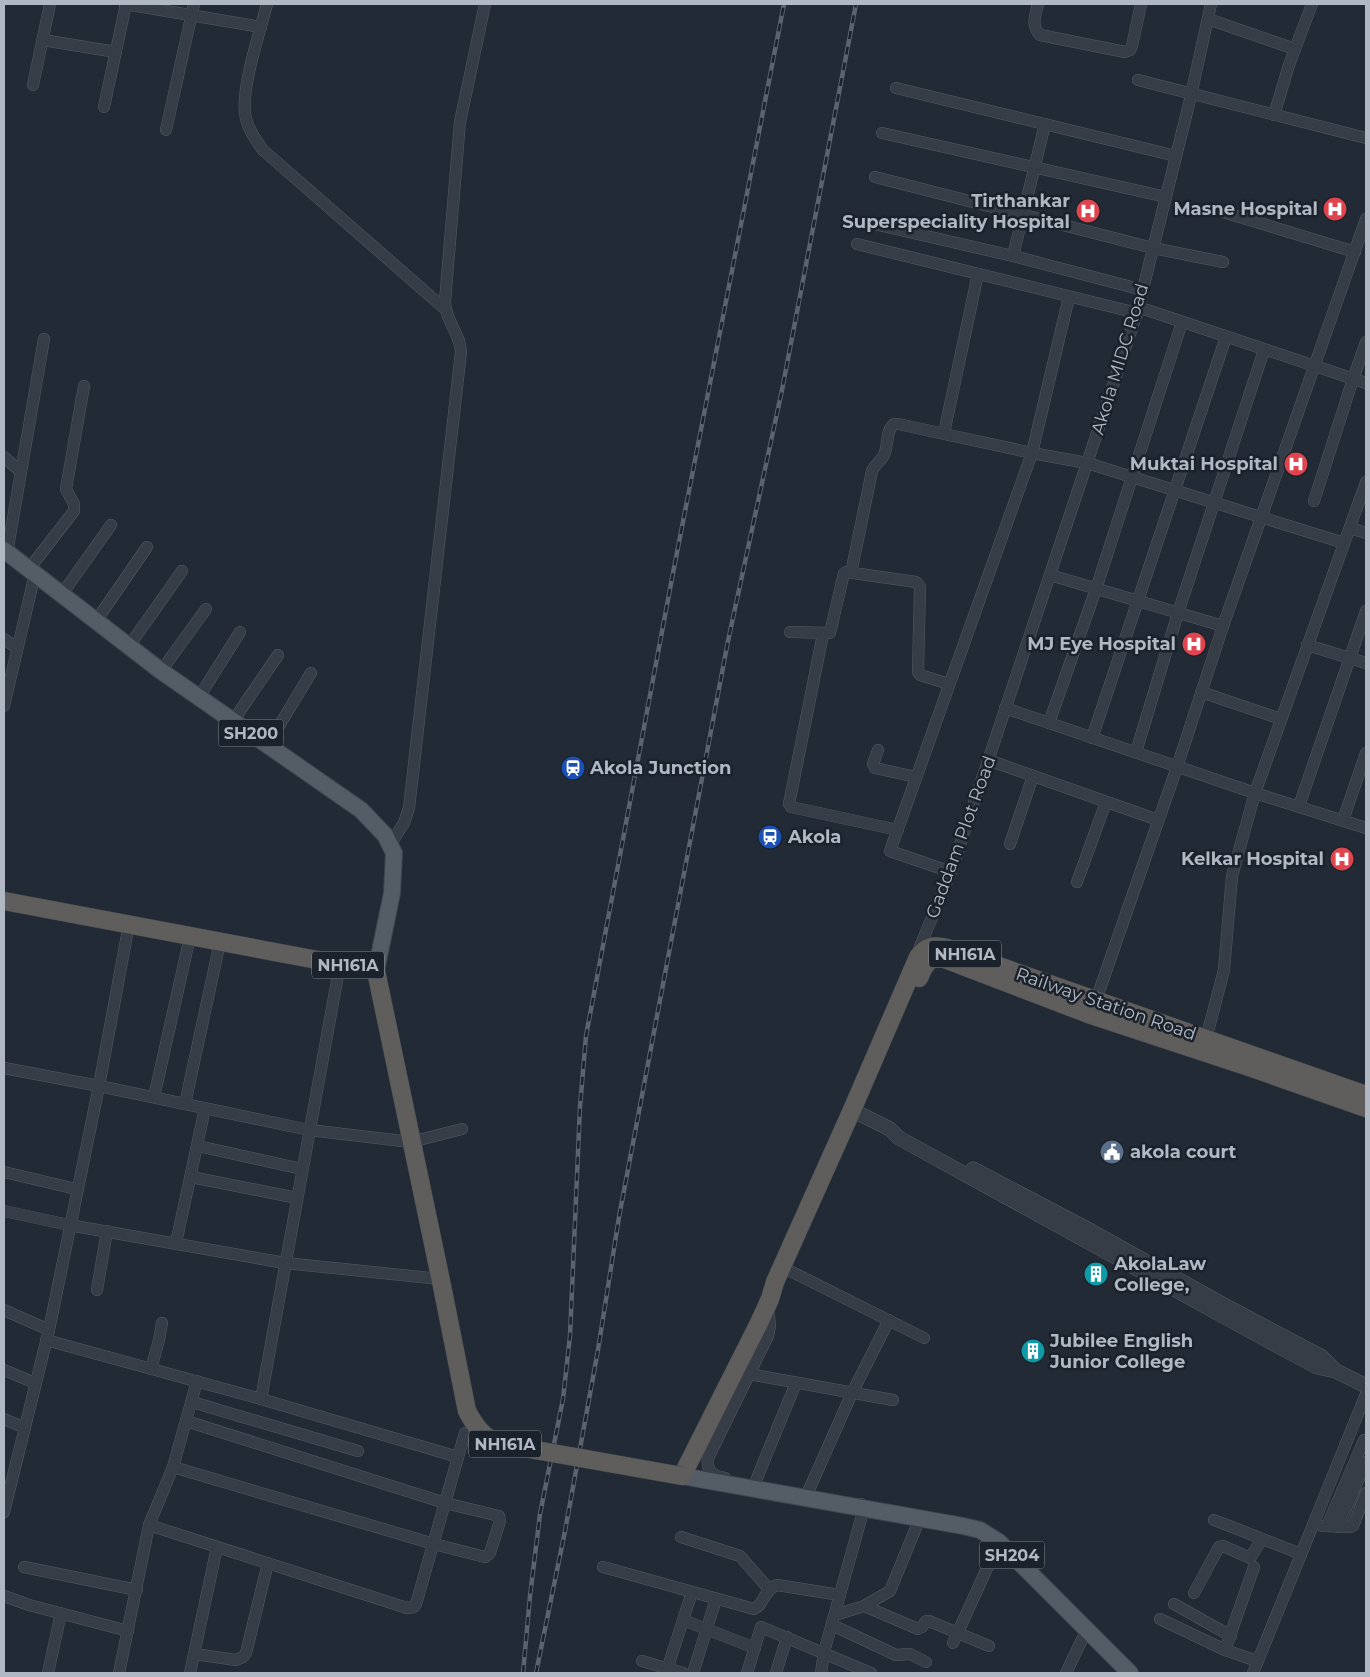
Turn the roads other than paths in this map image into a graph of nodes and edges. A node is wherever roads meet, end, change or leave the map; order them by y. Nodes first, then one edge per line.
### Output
1 (50, 4) edge
2 (125, 4) edge
3 (194, 4) edge
4 (267, 4) edge
5 (485, 4) edge
6 (1038, 4) edge
7 (1141, 4) edge
8 (1212, 4) edge
9 (1312, 4) edge
10 (192, 16) junction
11 (1208, 19) junction
12 (261, 27) junction
13 (42, 40) junction
14 (1295, 49) junction
15 (116, 52) junction
16 (1138, 80) dead end
17 (33, 85) dead end
18 (896, 88) dead end
19 (1191, 93) junction
20 (104, 107) dead end
21 (1274, 115) junction
22 (1044, 124) junction
23 (166, 130) dead end
24 (882, 133) dead end
25 (1366, 138) edge
26 (1176, 156) junction
27 (1035, 168) junction
28 (875, 176) dead end
29 (1166, 197) junction
30 (1223, 212) dead end
31 (1024, 215) junction
32 (1366, 219) edge
33 (870, 223) dead end
34 (857, 244) dead end
35 (1153, 248) junction
36 (1355, 252) junction
37 (1013, 256) junction
38 (1223, 262) dead end
39 (978, 274) junction
40 (1143, 290) junction
41 (1069, 296) junction
42 (445, 308) junction
43 (1138, 310) junction
44 (1182, 322) junction
45 (1226, 337) junction
46 (44, 339) dead end
47 (1366, 342) edge
48 (1264, 350) junction
49 (1314, 366) junction
50 (1352, 379) junction
51 (1366, 383) edge
52 (84, 386) dead end
53 (944, 433) junction
54 (1032, 453) junction
55 (4, 458) edge
56 (1087, 463) junction
57 (21, 472) junction
58 (1131, 477) junction
59 (1366, 482) edge
60 (1174, 490) junction
61 (1314, 501) dead end
62 (1213, 502) junction
63 (1261, 517) junction
64 (111, 526) dead end
65 (1350, 528) junction
66 (1366, 533) edge
67 (1344, 544) junction
68 (147, 547) dead end
69 (5, 552) edge
70 (182, 571) dead end
71 (32, 572) junction
72 (851, 573) junction
73 (1050, 575) junction
74 (1096, 589) junction
75 (62, 594) junction
76 (1137, 600) junction
77 (206, 609) dead end
78 (1366, 611) edge
79 (1178, 613) junction
80 (96, 621) junction
81 (1223, 626) junction
82 (240, 632) dead end
83 (790, 632) dead end
84 (823, 634) junction
85 (4, 638) edge
86 (1308, 645) junction
87 (129, 646) junction
88 (17, 648) junction
89 (278, 655) dead end
90 (1350, 658) junction
91 (1366, 663) edge
92 (161, 671) junction
93 (311, 673) dead end
94 (949, 684) junction
95 (1201, 692) junction
96 (199, 697) junction
97 (4, 706) edge
98 (1006, 708) junction
99 (1282, 719) junction
100 (233, 720) junction
101 (1049, 723) junction
102 (1092, 738) junction
103 (268, 744) junction
104 (878, 750) dead end
105 (1136, 752) junction
106 (1366, 753) edge
107 (988, 760) junction
108 (1176, 767) junction
109 (1033, 776) junction
110 (916, 777) junction
111 (1255, 793) junction
112 (1106, 802) junction
113 (1299, 806) junction
114 (1158, 820) junction
115 (1343, 820) junction
116 (1366, 828) edge
117 (898, 830) junction
118 (1010, 844) dead end
119 (390, 845) junction
120 (951, 872) junction
121 (1077, 882) dead end
122 (4, 900) edge
123 (129, 924) junction
124 (190, 936) junction
125 (220, 942) junction
126 (926, 956) junction
127 (340, 964) junction
128 (376, 971) junction
129 (1094, 1008) junction
130 (1206, 1039) junction
131 (4, 1068) edge
132 (99, 1086) junction
133 (1366, 1096) edge
134 (154, 1097) junction
135 (185, 1104) junction
136 (205, 1108) junction
137 (1366, 1108) edge
138 (856, 1112) junction
139 (462, 1129) dead end
140 (309, 1130) junction
141 (411, 1142) junction
142 (198, 1146) junction
143 (302, 1169) junction
144 (4, 1172) edge
145 (191, 1177) junction
146 (76, 1189) junction
147 (297, 1198) junction
148 (4, 1211) edge
149 (69, 1225) junction
150 (107, 1231) junction
151 (176, 1243) junction
152 (285, 1263) junction
153 (790, 1271) junction
154 (441, 1282) junction
155 (97, 1290) dead end
156 (769, 1302) junction
157 (4, 1310) edge
158 (889, 1320) junction
159 (162, 1323) dead end
160 (47, 1335) junction
161 (924, 1338) dead end
162 (151, 1369) junction
163 (4, 1370) edge
164 (749, 1374) junction
165 (197, 1381) junction
166 (35, 1383) junction
167 (796, 1383) junction
168 (1366, 1386) edge
169 (852, 1393) junction
170 (1366, 1394) edge
171 (261, 1399) junction
172 (893, 1400) dead end
173 (192, 1402) junction
174 (4, 1418) edge
175 (186, 1420) junction
176 (25, 1428) junction
177 (465, 1433) dead end
178 (1364, 1440) dead end
179 (358, 1451) dead end
180 (458, 1456) junction
181 (1366, 1462) edge
182 (4, 1465) edge
183 (173, 1467) junction
184 (15, 1470) junction
185 (682, 1476) junction
186 (755, 1483) junction
187 (808, 1492) junction
188 (1366, 1493) edge
189 (445, 1503) junction
190 (860, 1508) junction
191 (4, 1512) edge
192 (920, 1518) junction
193 (1214, 1520) dead end
194 (149, 1525) junction
195 (1312, 1525) junction
196 (1332, 1526) junction
197 (682, 1537) dead end
198 (1262, 1539) junction
199 (998, 1542) junction
200 (434, 1544) junction
201 (217, 1547) junction
202 (1301, 1554) junction
203 (268, 1563) junction
204 (24, 1567) dead end
205 (603, 1567) dead end
206 (1254, 1567) dead end
207 (769, 1589) junction
208 (137, 1590) junction
209 (692, 1592) junction
210 (1194, 1593) dead end
211 (840, 1595) junction
212 (4, 1596) edge
213 (716, 1599) junction
214 (1174, 1604) dead end
215 (864, 1606) junction
216 (756, 1609) junction
217 (61, 1613) junction
218 (1160, 1619) dead end
219 (683, 1620) junction
220 (834, 1620) junction
221 (761, 1627) junction
222 (707, 1628) junction
223 (1087, 1629) junction
224 (128, 1631) junction
225 (1231, 1636) junction
226 (787, 1637) junction
227 (955, 1638) junction
228 (989, 1646) dead end
229 (755, 1648) junction
230 (1226, 1650) junction
231 (824, 1652) junction
232 (194, 1654) junction
233 (642, 1661) dead end
234 (1257, 1661) junction
235 (926, 1662) dead end
236 (666, 1671) edge
237 (48, 1673) edge
238 (120, 1673) edge
239 (190, 1673) edge
240 (683, 1673) edge
241 (692, 1673) edge
242 (748, 1673) edge
243 (776, 1673) edge
244 (821, 1673) edge
245 (871, 1673) edge
246 (1066, 1673) edge
247 (1130, 1673) edge
248 (1253, 1673) edge

1 - 13 street
2 - 10 street
2 - 15 street
3 - 10 street
4 - 12 street
5 - 42 street
6 - 7 street
8 - 11 street, Akola MIDC Road
9 - 14 street
10 - 12 street
10 - 23 street
11 - 14 street
11 - 19 street, Akola MIDC Road
12 - 42 street
13 - 15 street
13 - 17 street
14 - 21 street
15 - 20 street
16 - 19 street
18 - 22 street
19 - 21 street
19 - 26 street, Akola MIDC Road
21 - 25 street
22 - 26 street
22 - 27 street
24 - 27 street
26 - 29 street, Akola MIDC Road
27 - 29 street
27 - 31 street
28 - 31 street
29 - 35 street, Akola MIDC Road
30 - 36 street
31 - 35 street
31 - 37 street
32 - 36 street
33 - 37 street
34 - 39 street
35 - 38 street
35 - 40 street, Akola MIDC Road
36 - 49 street
37 - 40 street
39 - 41 street
39 - 53 street
40 - 43 street, Akola MIDC Road
41 - 43 street
41 - 54 street
42 - 119 street
43 - 44 street
43 - 56 street, Akola MIDC Road
44 - 45 street
44 - 58 street
45 - 48 street
45 - 60 street
46 - 57 street
47 - 50 street
48 - 49 street
48 - 62 street
49 - 50 street
49 - 63 street
50 - 51 street
50 - 61 street
52 - 71 street
53 - 54 street
53 - 72 street
54 - 56 street
54 - 94 street
55 - 57 street
56 - 58 street
56 - 73 street, Akola MIDC Road
57 - 69 street
58 - 60 street
58 - 74 street
59 - 65 street
60 - 62 street
60 - 76 street
62 - 63 street
62 - 79 street
63 - 67 street
63 - 81 street
64 - 75 street
65 - 66 street
65 - 67 street
67 - 86 street
68 - 80 street
69 - 71 main road, SH200
70 - 87 street
71 - 75 main road, SH200
71 - 88 street
72 - 84 street
72 - 94 street
73 - 74 street
73 - 98 street, Akola MIDC Road
74 - 76 street
74 - 101 street
75 - 80 main road, SH200
76 - 79 street
76 - 102 street
77 - 92 street
78 - 90 street
79 - 81 street
79 - 105 street
80 - 87 main road, SH200
81 - 95 street
82 - 96 street
83 - 84 street
84 - 117 street
85 - 88 street
86 - 90 street
86 - 99 street
87 - 92 main road, SH200
88 - 97 street
89 - 100 street
90 - 91 street
90 - 113 street
92 - 96 main road, SH200
93 - 103 street
94 - 110 street
95 - 99 street
95 - 108 street
96 - 100 main road, SH200
98 - 101 street
98 - 107 street, Gaddam Plot Road
99 - 111 street
100 - 103 main road, SH200
101 - 102 street
102 - 105 street
103 - 119 main road, SH200
104 - 110 street
105 - 108 street
106 - 115 street
107 - 109 street
107 - 120 street, Gaddam Plot Road
108 - 111 street
108 - 114 street
109 - 112 street
109 - 118 street
110 - 117 street
111 - 113 street
111 - 130 street
112 - 114 street
112 - 121 street
113 - 115 street
114 - 129 street
115 - 116 street
117 - 120 street
119 - 128 main road, SH200
120 - 126 street, Gaddam Plot Road
122 - 123 highway, NH161A
123 - 124 highway, NH161A
123 - 132 street
124 - 125 highway, NH161A
124 - 134 street
125 - 127 highway, NH161A
125 - 135 street
126 - 129 highway, Railway Station Road / NH161A
126 - 138 highway, NH161A
127 - 128 highway, NH161A
127 - 140 street
128 - 141 highway, NH161A
129 - 130 highway, Railway Station Road / NH161A
129 - 137 highway, Railway Station Road / NH161A
130 - 133 highway, Railway Station Road / NH161A
131 - 132 street
132 - 134 street
132 - 146 street
134 - 135 street
135 - 136 street
136 - 140 street
136 - 142 street
138 - 153 highway, NH161A
138 - 156 highway, NH161A
138 - 168 street
139 - 141 street
140 - 141 street
140 - 143 street
141 - 154 highway, NH161A
142 - 143 street
142 - 145 street
143 - 147 street
144 - 146 street
145 - 147 street
145 - 151 street
146 - 149 street
147 - 152 street
148 - 149 street
149 - 150 street
149 - 160 street
150 - 151 street
150 - 155 street
151 - 152 street
152 - 154 street
152 - 171 street
153 - 156 highway, NH161A
153 - 158 street
154 - 185 highway, NH161A, bridge
156 - 164 street
156 - 185 highway, NH161A
157 - 160 street
158 - 161 street
158 - 169 street
159 - 162 street
160 - 162 street
160 - 166 street
162 - 165 street
163 - 166 street
164 - 167 street
164 - 186 street
165 - 171 street
165 - 173 street
166 - 176 street
167 - 169 street
167 - 186 street
169 - 172 street
169 - 187 street
170 - 195 street
171 - 180 street
173 - 175 street
173 - 179 street
174 - 176 street
175 - 183 street
175 - 189 street
176 - 184 street
177 - 180 street
178 - 196 street
180 - 189 street
181 - 196 street
182 - 184 street
183 - 194 street
183 - 200 street
184 - 191 street
185 - 190 main road, SH204
186 - 187 street
187 - 190 street
188 - 196 street
189 - 200 street
189 - 200 street
190 - 192 main road, SH204
190 - 211 street
192 - 199 main road, SH204
192 - 215 street
193 - 198 street
194 - 201 street
194 - 208 street
195 - 196 street
195 - 202 street
197 - 207 street
198 - 202 street
198 - 210 street
199 - 223 main road, SH204
199 - 227 street
200 - 203 street
201 - 203 street
201 - 232 street
202 - 234 street
203 - 232 street
204 - 208 street
205 - 209 street
206 - 225 street
207 - 211 street
207 - 216 street
208 - 224 street
209 - 213 street
209 - 219 street
211 - 220 street
212 - 217 street
213 - 216 street
213 - 222 street
214 - 225 street
215 - 220 street
215 - 227 street
216 - 221 street
217 - 224 street
217 - 237 street
218 - 230 street
219 - 222 street
219 - 236 street
220 - 231 street
220 - 235 street
221 - 226 street
221 - 229 street
222 - 229 street
222 - 241 street
223 - 246 street
223 - 247 main road, SH204
224 - 238 street
225 - 230 street
226 - 231 street
226 - 243 street
227 - 228 street
229 - 242 street
230 - 234 street
231 - 244 street
231 - 245 street
232 - 239 street
233 - 236 street
234 - 248 street
236 - 240 street

